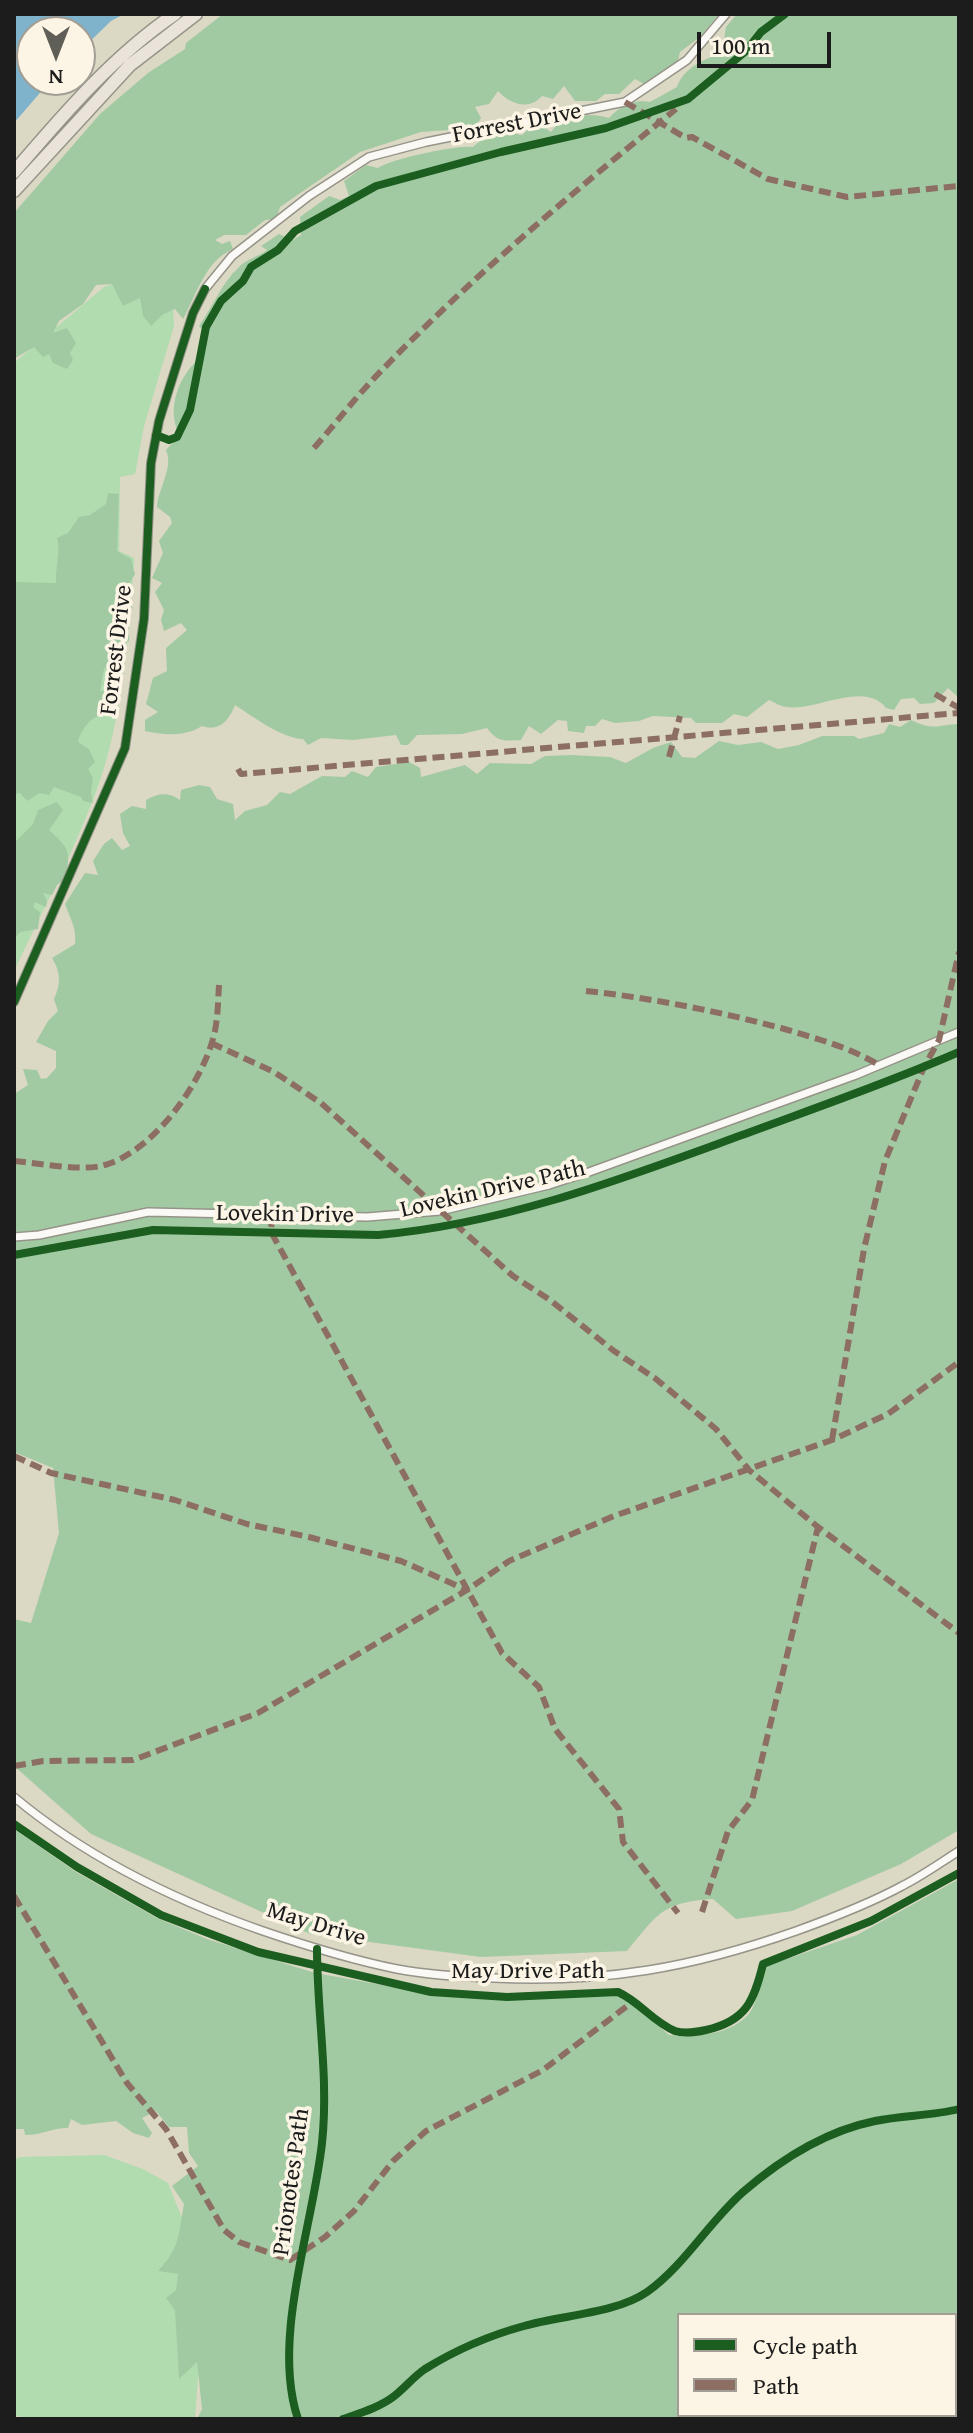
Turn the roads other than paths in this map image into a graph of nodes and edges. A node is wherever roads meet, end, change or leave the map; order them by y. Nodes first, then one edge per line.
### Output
1 (175, 14) edge
2 (196, 14) edge
3 (726, 14) edge
4 (14, 172) edge
5 (14, 191) edge
6 (14, 1002) edge
7 (959, 1032) edge
8 (14, 1237) edge
9 (14, 1797) edge
10 (959, 1851) edge

1 - 4 highway
2 - 5 highway
3 - 6 street, Forrest Drive
7 - 8 street, Lovekin Drive
9 - 10 street, May Drive

